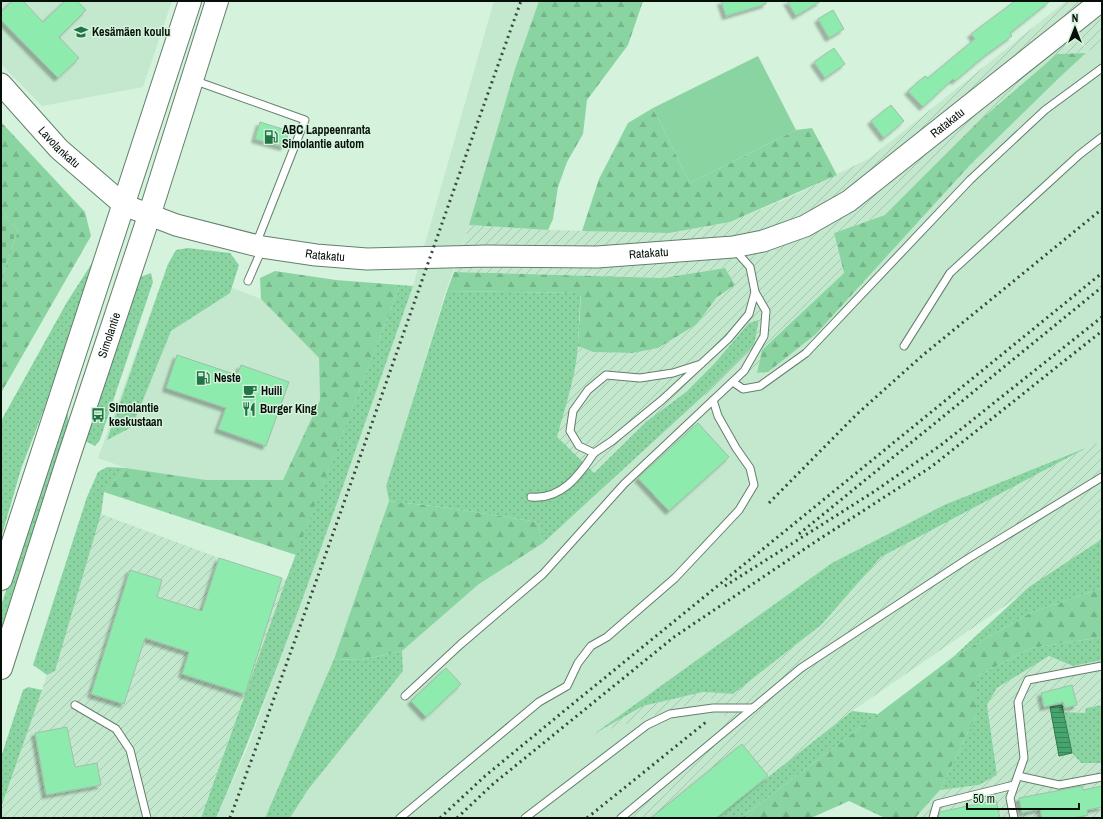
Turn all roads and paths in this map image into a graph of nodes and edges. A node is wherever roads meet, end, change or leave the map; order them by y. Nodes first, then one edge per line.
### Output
1 (190, 1) edge
2 (217, 1) edge
3 (1101, 1) edge
4 (1102, 68) edge
5 (191, 80) junction
6 (6, 92) edge
7 (1102, 137) edge
8 (124, 205) junction
9 (149, 216) junction
10 (259, 246) junction
11 (733, 247) junction
12 (248, 281) dead end
13 (755, 292) junction
14 (904, 346) dead end
15 (701, 364) junction
16 (733, 382) junction
17 (713, 400) junction
18 (594, 453) junction
19 (1102, 477) edge
20 (531, 497) dead end
21 (1, 579) edge
22 (1102, 666) edge
23 (1, 668) edge
24 (405, 696) dead end
25 (75, 705) dead end
26 (753, 708) junction
27 (1018, 776) junction
28 (1102, 777) edge
29 (1014, 784) junction
30 (147, 818) edge
31 (400, 818) edge
32 (525, 818) edge
33 (621, 818) edge
34 (933, 818) edge
35 (1014, 818) edge

1 - 8 main road
2 - 5 main road, Simolantie
3 - 11 main road, Ratakatu
4 - 16 lane
5 - 9 main road, Simolantie
5 - 10 lane
6 - 8 main road, Lavolankatu
7 - 14 lane
8 - 9 main road, Ratakatu
8 - 21 main road
9 - 10 main road, Ratakatu
9 - 23 main road, Simolantie
10 - 11 main road, Ratakatu
10 - 12 lane
11 - 13 lane
13 - 15 lane
13 - 16 lane
15 - 18 lane
15 - 18 lane
16 - 17 lane
17 - 24 lane
17 - 31 lane
18 - 20 lane
19 - 26 lane
22 - 27 lane
25 - 30 lane
26 - 32 lane
26 - 33 lane
27 - 28 lane
27 - 29 lane
29 - 34 lane
29 - 35 lane

